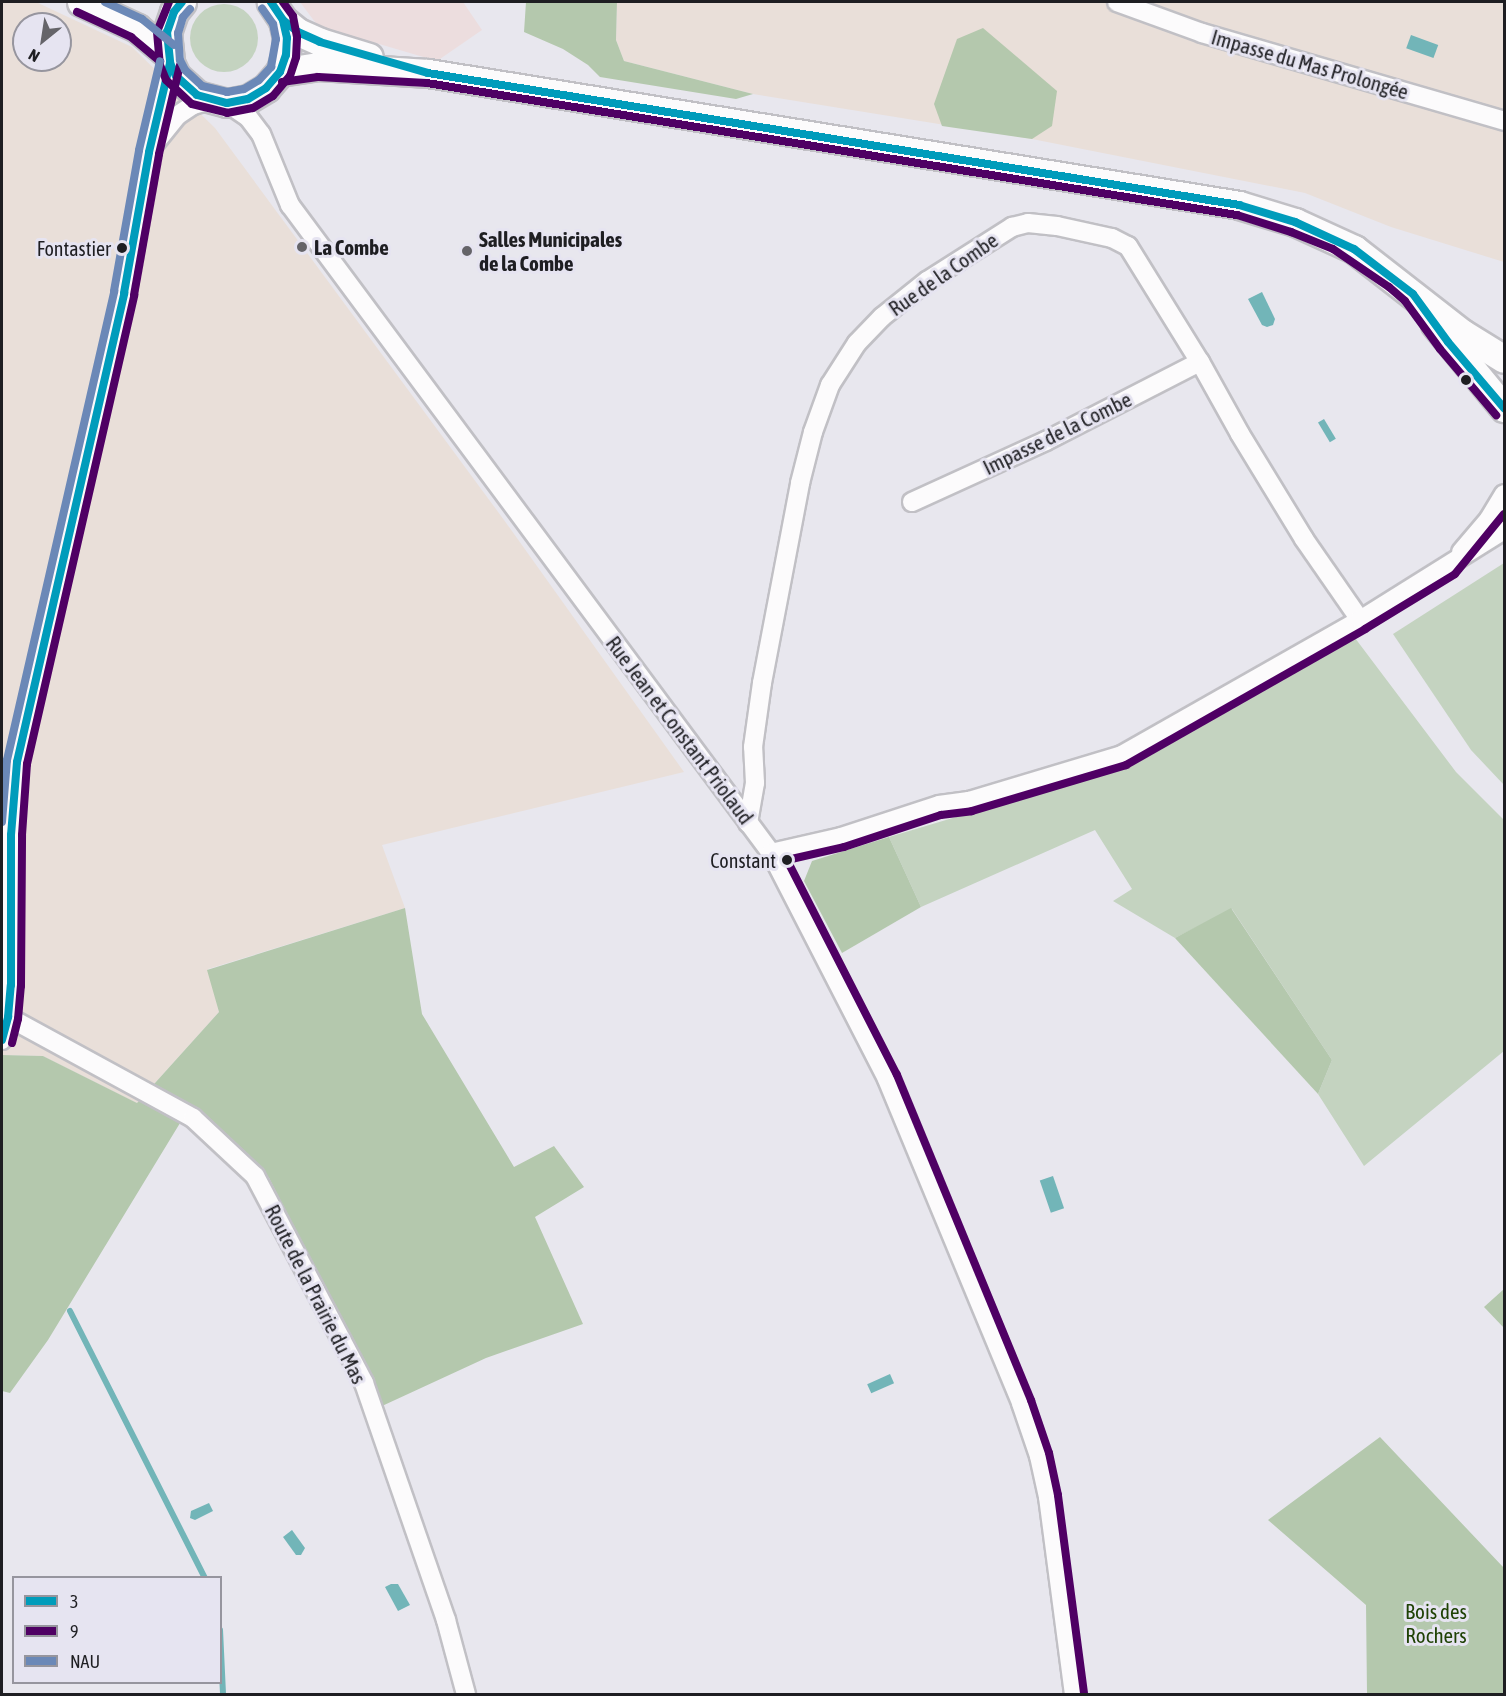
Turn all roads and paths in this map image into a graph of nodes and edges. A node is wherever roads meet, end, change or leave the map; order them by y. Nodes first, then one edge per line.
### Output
1 (81, 2) edge
2 (182, 2) edge
3 (1117, 2) edge
4 (277, 11) edge
5 (168, 58) junction
6 (428, 73) junction
7 (273, 80) junction
8 (219, 101) junction
9 (1504, 120) edge
10 (261, 134) junction
11 (149, 152) junction
12 (1413, 294) junction
13 (1504, 359) edge
14 (1200, 362) junction
15 (1504, 408) edge
16 (1504, 494) edge
17 (912, 502) dead end
18 (1504, 530) edge
19 (1450, 565) junction
20 (1360, 620) junction
21 (748, 823) junction
22 (771, 853) junction
23 (8, 1017) junction
24 (2, 1040) edge
25 (466, 1695) edge
26 (1074, 1695) edge

1 - 5 street
2 - 5 street
3 - 9 street, Impasse du Mas Prolongée
4 - 6 street
4 - 7 street
5 - 8 street
5 - 11 street
6 - 7 street
6 - 12 street
7 - 8 street
7 - 10 street, Rue Jean et Constant Priolaud
8 - 10 street, Rue Jean et Constant Priolaud
8 - 11 street
10 - 21 street, Rue Jean et Constant Priolaud
11 - 23 street
12 - 13 street
12 - 15 street
14 - 17 street, Impasse de la Combe
14 - 20 street, Rue de la Combe
14 - 21 street, Rue de la Combe
16 - 19 street
18 - 19 street
19 - 20 street
20 - 22 street
21 - 22 street, Rue Jean et Constant Priolaud
22 - 26 street, Rue Jean et Constant Priolaud
23 - 24 street
23 - 25 street, Route de la Prairie du Mas

